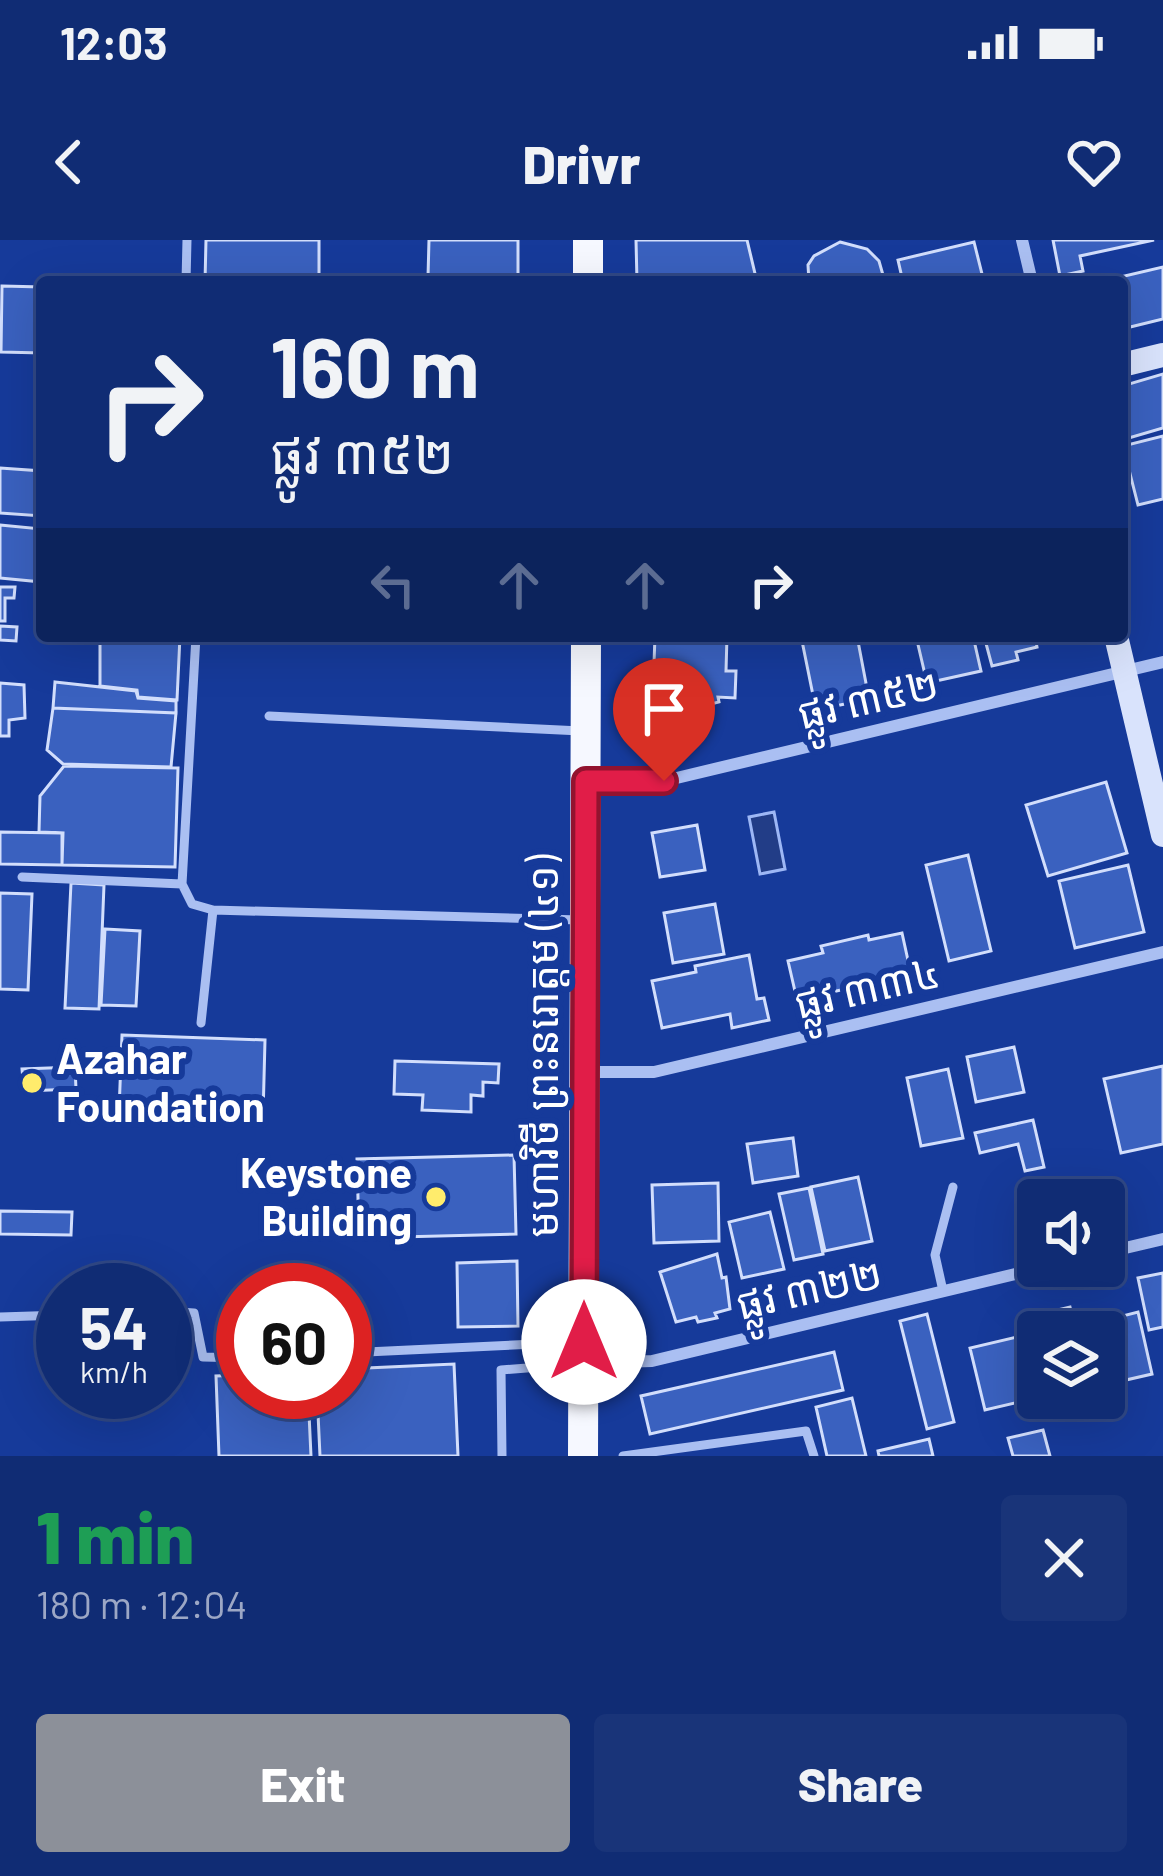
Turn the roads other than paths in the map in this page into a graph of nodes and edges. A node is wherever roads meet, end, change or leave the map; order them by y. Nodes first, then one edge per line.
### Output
1 (187, 240) edge
2 (588, 240) edge
3 (1022, 240) edge
4 (186, 276) edge
5 (588, 276) edge
6 (1031, 276) edge
7 (1163, 355) edge
8 (1128, 364) edge
9 (196, 642) edge
10 (586, 642) edge
11 (1117, 642) edge
12 (1163, 662) edge
13 (1124, 671) junction
14 (269, 716) dead end
15 (586, 731) junction
16 (586, 781) junction
17 (1163, 835) edge
18 (22, 877) dead end
19 (182, 884) junction
20 (213, 910) junction
21 (585, 920) junction
22 (1163, 952) edge
23 (201, 1023) dead end
24 (584, 1072) junction
25 (953, 1187) dead end
26 (1163, 1239) edge
27 (1125, 1248) edge
28 (1017, 1273) edge
29 (943, 1291) junction
30 (192, 1313) edge
31 (36, 1316) edge
32 (0, 1317) edge
33 (584, 1352) junction
34 (372, 1353) edge
35 (216, 1357) edge
36 (647, 1455) edge
37 (502, 1456) edge
38 (583, 1456) edge
39 (623, 1456) edge
40 (814, 1456) edge

1 - 4 lane
2 - 5 main road
3 - 6 street
7 - 8 street
9 - 19 lane
10 - 15 main road, មហាវិថី ព្រះនរោត្តម (៤១)
11 - 13 street
12 - 13 street, ផ្លូវ ៣៥២
13 - 16 street, ផ្លូវ ៣៥២
13 - 17 street
14 - 15 lane
15 - 16 main road, មហាវិថី ព្រះនរោត្តម (៤១)
16 - 21 main road, មហាវិថី ព្រះនរោត្តម (៤១)
18 - 19 lane
19 - 20 lane
20 - 21 lane
20 - 23 lane
21 - 24 main road, មហាវិថី ព្រះនរោត្តម (៤១)
22 - 24 street, ផ្លូវ ៣៣៤
24 - 33 main road, មហាវិថី ព្រះនរោត្តម (៤១)
25 - 29 lane
26 - 27 street
28 - 29 street, ផ្លូវ ៣២២
29 - 33 street, ផ្លូវ ៣២២
30 - 35 lane
31 - 32 lane
33 - 34 lane
33 - 37 lane
33 - 38 main road, មហាវិថី ព្រះនរោត្តម (៤១)
36 - 39 lane
36 - 40 lane

